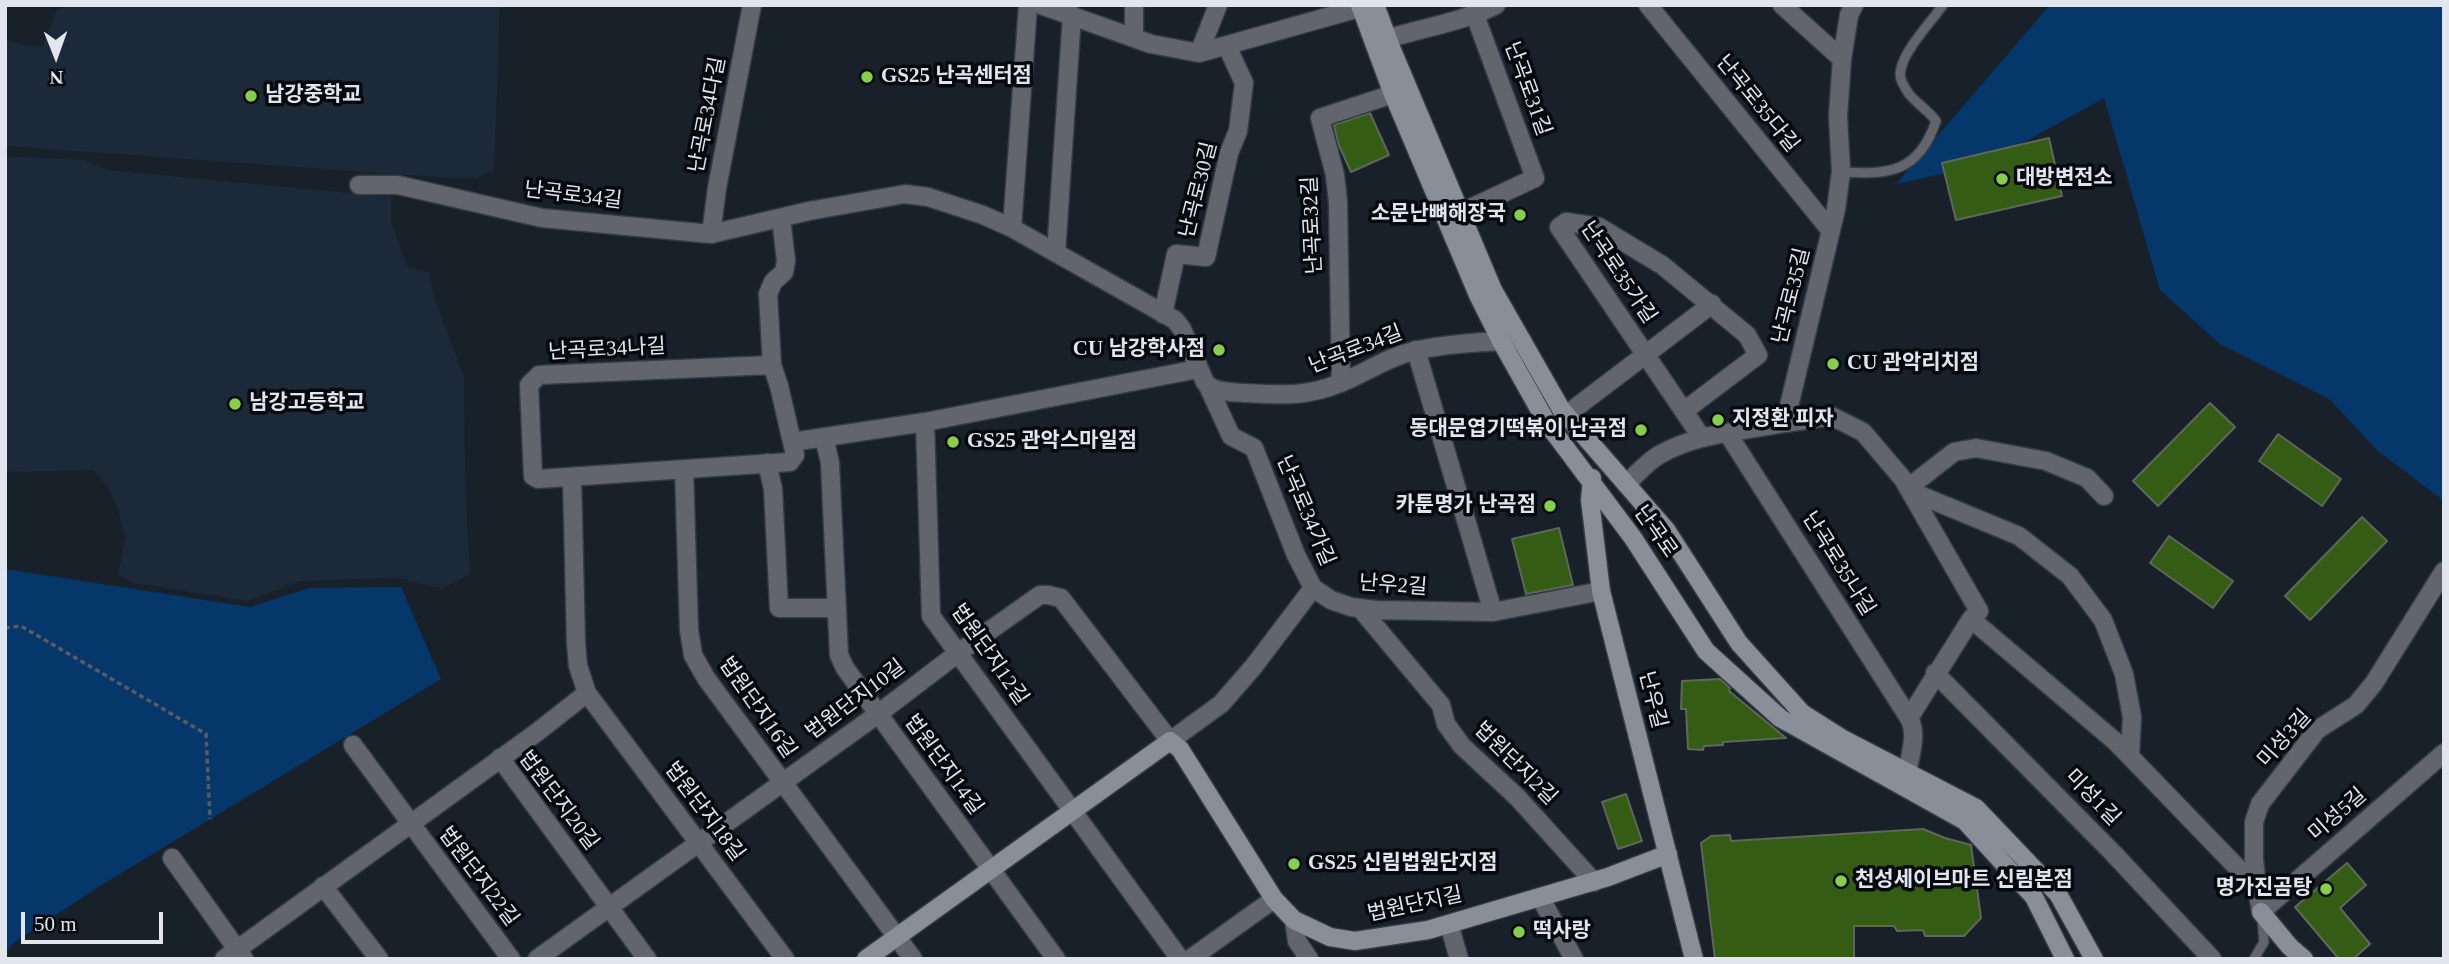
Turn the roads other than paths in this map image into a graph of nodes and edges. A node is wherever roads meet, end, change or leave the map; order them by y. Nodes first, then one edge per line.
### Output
1 (751, 5) edge
2 (1028, 5) edge
3 (1041, 5) edge
4 (1134, 5) edge
5 (1218, 5) edge
6 (1496, 5) edge
7 (1648, 5) edge
8 (1782, 5) edge
9 (1854, 5) edge
10 (1943, 5) edge
11 (1367, 6) edge
12 (1072, 15) junction
13 (1475, 15) junction
14 (1133, 36) junction
15 (1380, 41) junction
16 (1227, 46) junction
17 (1199, 53) junction
18 (1842, 59) junction
19 (1401, 91) junction
20 (1841, 172) junction
21 (359, 185) dead end
22 (1461, 213) junction
23 (781, 218) junction
24 (1012, 228) junction
25 (1831, 231) junction
26 (711, 234) junction
27 (1056, 253) junction
28 (1712, 304) junction
29 (1163, 314) junction
30 (1522, 340) junction
31 (1501, 341) junction
32 (1416, 351) junction
33 (1646, 354) junction
34 (772, 365) junction
35 (1198, 369) junction
36 (1341, 383) junction
37 (1208, 386) junction
38 (1684, 411) junction
39 (1566, 415) junction
40 (925, 422) junction
41 (1785, 423) junction
42 (1728, 434) junction
43 (824, 437) junction
44 (1702, 438) junction
45 (792, 442) junction
46 (1597, 450) junction
47 (767, 463) junction
48 (684, 469) junction
49 (572, 477) junction
50 (1592, 483) junction
51 (1626, 484) junction
52 (1909, 490) junction
53 (2104, 496) dead end
54 (2444, 571) edge
55 (1313, 588) junction
56 (1601, 591) junction
57 (837, 608) junction
58 (1360, 608) junction
59 (1493, 612) junction
60 (1971, 619) junction
61 (958, 653) junction
62 (1935, 673) junction
63 (587, 693) junction
64 (878, 714) junction
65 (1909, 718) junction
66 (1170, 741) junction
67 (353, 745) dead end
68 (2444, 753) edge
69 (2130, 756) junction
70 (499, 758) junction
71 (1907, 773) junction
72 (783, 783) junction
73 (1073, 810) junction
74 (410, 824) junction
75 (699, 843) junction
76 (1668, 854) junction
77 (172, 858) dead end
78 (991, 870) junction
79 (1594, 882) junction
80 (323, 886) junction
81 (2257, 888) junction
82 (1540, 897) junction
83 (1274, 899) junction
84 (610, 908) junction
85 (2261, 912) junction
86 (1294, 920) junction
87 (1449, 924) junction
88 (896, 936) junction
89 (235, 956) edge
90 (379, 959) edge
91 (511, 959) edge
92 (537, 959) edge
93 (647, 959) edge
94 (785, 959) edge
95 (866, 959) edge
96 (913, 959) edge
97 (1056, 959) edge
98 (1180, 959) edge
99 (1189, 959) edge
100 (1309, 959) edge
101 (1460, 959) edge
102 (1574, 959) edge
103 (1694, 959) edge
104 (2065, 959) edge
105 (2094, 959) edge
106 (2212, 959) edge
107 (2254, 959) edge
108 (2304, 959) edge

1 - 26 street, 난곡로34다길
2 - 24 street
3 - 12 street
4 - 14 street
5 - 17 street
6 - 13 street
7 - 25 street, 난곡로35다길
8 - 18 street
9 - 18 street, 난곡로35길
10 - 20 lane
11 - 15 main road, 난곡로
11 - 16 street
12 - 14 street
12 - 27 street
13 - 15 street
13 - 22 street, 난곡로31길
14 - 17 street
15 - 19 main road, 난곡로
16 - 17 street
16 - 29 street, 난곡로30길
18 - 20 street, 난곡로35길
19 - 22 main road, 난곡로
19 - 31 main road, 난곡로
19 - 36 street, 난곡로32길
20 - 25 street, 난곡로35길
21 - 26 street, 난곡로34길
22 - 30 main road, 난곡로
23 - 24 street, 난곡로34길
23 - 26 street, 난곡로34길
23 - 34 street
24 - 27 street, 난곡로34길
25 - 41 street, 난곡로35길
27 - 29 street, 난곡로34길
28 - 33 street, 난곡로35가길
28 - 33 street, 난곡로35가길
28 - 38 street, 난곡로35가길
29 - 35 street, 난곡로34길
30 - 31 street, 난곡로34길
30 - 39 main road, 난곡로
31 - 32 street, 난곡로34길
31 - 50 main road, 난곡로
32 - 36 street, 난곡로34길
32 - 59 street
33 - 38 street, 난곡로35가길
33 - 39 street
34 - 45 street
34 - 49 street, 난곡로34나길
35 - 37 street, 난곡로34길
35 - 40 street
36 - 37 street, 난곡로34길
37 - 55 street, 난곡로34가길
38 - 44 street, 난곡로35가길
39 - 46 main road, 난곡로
40 - 43 street
40 - 61 street, 법원단지12길
41 - 42 street
41 - 52 street
42 - 44 street
42 - 65 street, 난곡로35나길
43 - 45 street
43 - 57 street, 법원단지14길
44 - 51 street
45 - 47 street, 난곡로34나길
46 - 50 main road, 난우길
46 - 51 main road, 난곡로
47 - 48 street, 난곡로34나길
47 - 57 street
48 - 49 street, 난곡로34나길
48 - 72 street, 법원단지16길
49 - 63 street, 법원단지18길
50 - 56 main road, 난우길
50 - 104 main road, 난곡로
51 - 71 main road, 난곡로
52 - 53 street
52 - 60 street
52 - 69 street
54 - 81 street, 미성3길
55 - 58 street, 난우2길
55 - 66 street
56 - 59 street, 난우2길
56 - 76 main road, 난우길
57 - 64 street, 법원단지14길
58 - 59 street, 난우2길
58 - 79 street, 법원단지2길
60 - 62 street
60 - 69 street
61 - 64 street, 법원단지10길
61 - 66 street, 법원단지10길
61 - 73 street, 법원단지12길
62 - 65 street
62 - 106 street, 미성1길
63 - 70 street
63 - 75 street, 법원단지18길
64 - 72 street, 법원단지10길
64 - 78 street, 법원단지14길
65 - 71 street
66 - 73 main road
66 - 83 main road, 법원단지길
67 - 74 street, 법원단지22길
68 - 85 street, 미성5길
69 - 81 street
70 - 74 street, 법원단지20길
70 - 84 street, 법원단지20길
71 - 105 main road, 난곡로
72 - 75 street, 법원단지10길
72 - 88 street, 법원단지16길
73 - 78 main road
73 - 98 street
74 - 80 street, 법원단지22길
74 - 91 street, 법원단지22길
75 - 84 street, 법원단지10길
75 - 94 street, 법원단지18길
76 - 79 main road, 법원단지길
76 - 103 main road, 난우길
77 - 89 street
78 - 88 main road
78 - 97 street, 법원단지14길
79 - 82 main road, 법원단지길
80 - 89 street, 법원단지22길
80 - 90 street
81 - 85 street, 미성3길
82 - 87 main road, 법원단지길
82 - 102 street
83 - 86 main road, 법원단지길
83 - 99 street
84 - 92 street, 법원단지10길
84 - 93 street, 법원단지20길
85 - 107 lane
85 - 108 main road
86 - 87 main road, 법원단지길
86 - 100 street
87 - 101 street
88 - 95 main road
88 - 96 street

